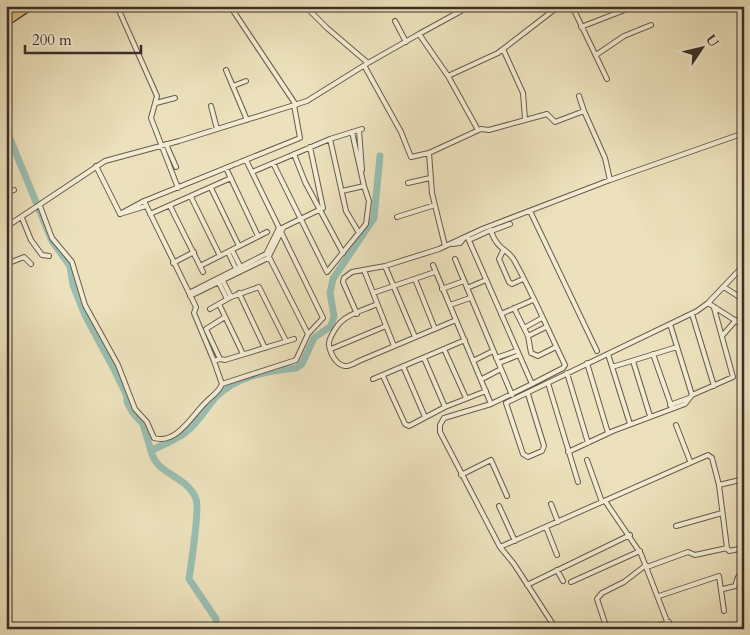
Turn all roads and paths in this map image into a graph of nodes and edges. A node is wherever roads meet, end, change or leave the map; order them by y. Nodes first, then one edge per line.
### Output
1 (117, 6) edge
2 (230, 6) edge
3 (304, 6) edge
4 (470, 6) edge
5 (558, 6) edge
6 (572, 6) edge
7 (635, 6) edge
8 (30, 8) edge
9 (6, 17) edge
10 (395, 21) dead end
11 (6, 23) edge
12 (651, 25) dead end
13 (581, 27) junction
14 (419, 34) junction
15 (406, 42) junction
16 (503, 50) junction
17 (596, 55) junction
18 (367, 65) junction
19 (226, 70) dead end
20 (448, 76) junction
21 (607, 79) dead end
22 (246, 81) dead end
23 (233, 86) junction
24 (579, 96) dead end
25 (175, 98) dead end
26 (156, 103) junction
27 (295, 105) junction
28 (211, 106) dead end
29 (584, 111) junction
30 (525, 119) junction
31 (247, 120) junction
32 (217, 130) junction
33 (481, 130) junction
34 (352, 132) junction
35 (744, 133) edge
36 (330, 139) junction
37 (164, 145) junction
38 (310, 147) junction
39 (429, 153) junction
40 (294, 154) junction
41 (246, 160) junction
42 (273, 163) junction
43 (96, 166) junction
44 (176, 167) dead end
45 (226, 168) junction
46 (252, 172) junction
47 (361, 173) junction
48 (430, 175) junction
49 (231, 178) junction
50 (610, 180) junction
51 (408, 183) dead end
52 (364, 186) junction
53 (178, 188) junction
54 (211, 188) junction
55 (14, 190) dead end
56 (342, 191) junction
57 (6, 193) edge
58 (191, 197) junction
59 (144, 201) junction
60 (435, 204) junction
61 (146, 206) junction
62 (170, 206) junction
63 (38, 208) junction
64 (320, 210) junction
65 (530, 211) junction
66 (120, 214) junction
67 (150, 214) junction
68 (397, 217) dead end
69 (22, 218) junction
70 (300, 220) junction
71 (510, 224) dead end
72 (492, 225) junction
73 (6, 227) edge
74 (281, 229) junction
75 (491, 230) junction
76 (267, 232) dead end
77 (358, 233) junction
78 (258, 236) junction
79 (468, 237) junction
80 (239, 246) junction
81 (445, 246) junction
82 (230, 251) junction
83 (503, 251) junction
84 (194, 252) junction
85 (343, 253) junction
86 (268, 255) junction
87 (49, 256) dead end
88 (220, 256) junction
89 (6, 258) edge
90 (455, 259) dead end
91 (173, 262) junction
92 (8, 264) edge
93 (31, 264) dead end
94 (433, 265) dead end
95 (744, 265) edge
96 (200, 266) junction
97 (385, 266) junction
98 (240, 270) junction
99 (364, 270) junction
100 (738, 271) junction
101 (203, 272) dead end
102 (435, 272) junction
103 (744, 275) edge
104 (415, 279) junction
105 (523, 279) junction
106 (220, 280) junction
107 (486, 280) junction
108 (464, 281) junction
109 (393, 286) junction
110 (724, 287) junction
111 (467, 288) junction
112 (442, 289) junction
113 (239, 293) junction
114 (373, 293) junction
115 (189, 294) junction
116 (229, 298) junction
117 (470, 298) junction
118 (533, 300) junction
119 (744, 300) edge
120 (708, 303) junction
121 (219, 304) junction
122 (377, 304) junction
123 (450, 305) junction
124 (514, 308) junction
125 (714, 308) junction
126 (210, 309) dead end
127 (357, 314) junction
128 (501, 314) junction
129 (692, 314) junction
130 (225, 316) junction
131 (542, 318) junction
132 (456, 320) junction
133 (736, 320) junction
134 (670, 324) junction
135 (386, 326) junction
136 (744, 326) edge
137 (546, 327) junction
138 (524, 328) junction
139 (435, 329) junction
140 (308, 334) junction
141 (528, 336) junction
142 (722, 336) junction
143 (415, 337) junction
144 (294, 339) dead end
145 (464, 340) junction
146 (286, 341) junction
147 (394, 346) junction
148 (677, 347) junction
149 (264, 348) junction
150 (556, 348) junction
151 (331, 349) junction
152 (444, 349) junction
153 (494, 351) junction
154 (597, 351) dead end
155 (517, 353) junction
156 (243, 354) junction
157 (608, 354) junction
158 (653, 354) junction
159 (424, 358) junction
160 (496, 358) junction
161 (220, 359) junction
162 (214, 361) junction
163 (473, 361) junction
164 (632, 361) junction
165 (499, 363) junction
166 (587, 364) junction
167 (403, 366) junction
168 (612, 367) junction
169 (501, 369) junction
170 (567, 373) junction
171 (384, 376) junction
172 (373, 379) dead end
173 (482, 379) junction
174 (548, 383) junction
175 (222, 384) junction
176 (532, 384) junction
177 (714, 386) junction
178 (486, 391) junction
179 (528, 394) junction
180 (512, 395) junction
181 (690, 397) junction
182 (466, 398) junction
183 (492, 404) junction
184 (445, 407) junction
185 (671, 407) junction
186 (650, 416) junction
187 (425, 417) junction
188 (630, 424) junction
189 (741, 424) dead end
190 (676, 425) dead end
191 (744, 432) edge
192 (608, 433) junction
193 (588, 444) junction
194 (568, 452) junction
195 (586, 460) dead end
196 (690, 462) junction
197 (461, 475) junction
198 (744, 478) edge
199 (578, 482) dead end
200 (719, 485) junction
201 (507, 496) dead end
202 (604, 502) junction
203 (551, 504) dead end
204 (499, 506) dead end
205 (722, 513) junction
206 (558, 522) junction
207 (676, 526) dead end
208 (546, 527) junction
209 (630, 535) junction
210 (515, 541) junction
211 (500, 548) junction
212 (726, 548) junction
213 (744, 548) edge
214 (640, 551) junction
215 (557, 555) dead end
216 (646, 566) junction
217 (557, 570) junction
218 (744, 576) edge
219 (563, 582) dead end
220 (571, 582) dead end
221 (527, 585) junction
222 (723, 589) junction
223 (659, 596) junction
224 (724, 611) dead end
225 (669, 622) junction
226 (556, 629) edge
227 (607, 629) edge
228 (649, 629) edge
229 (670, 629) edge

1 - 26 street
2 - 27 street
3 - 18 street
4 - 14 street
5 - 16 street
6 - 13 street
7 - 13 street
8 - 9 main road
8 - 11 main road
10 - 15 street
12 - 17 street
13 - 17 street
14 - 15 street
14 - 20 street
15 - 18 street
16 - 20 street
16 - 30 street
17 - 21 street
18 - 27 street
18 - 39 street
19 - 23 street
20 - 33 street
22 - 23 street
23 - 31 street
24 - 29 street
25 - 26 street
26 - 37 street
27 - 31 street
27 - 41 street
28 - 32 street
29 - 30 street
29 - 50 street
30 - 33 street
31 - 32 street
32 - 37 street
33 - 39 street
34 - 36 street
34 - 47 street
34 - 47 street
35 - 50 street
36 - 38 street
36 - 56 street
37 - 43 street
37 - 44 street
37 - 53 street
38 - 40 street
38 - 64 street
39 - 48 street
40 - 42 street
40 - 64 street
41 - 45 street
41 - 46 street
42 - 46 street
42 - 70 street
43 - 63 street
43 - 66 street
45 - 49 street
45 - 53 street
46 - 74 street
47 - 52 street
48 - 51 street
48 - 60 street
49 - 54 street
49 - 78 street
50 - 65 street
52 - 56 street
52 - 77 street
53 - 59 street
54 - 58 street
54 - 80 street
55 - 57 street
56 - 77 street
58 - 62 street
58 - 88 street
59 - 61 street
59 - 66 street
60 - 68 street
60 - 81 street
61 - 66 street
61 - 67 street
62 - 67 street
62 - 84 street
63 - 69 street
63 - 175 street
64 - 70 street
64 - 85 street
65 - 72 street
65 - 154 street
67 - 91 street
69 - 73 street
69 - 87 street
70 - 74 street
70 - 85 street
71 - 75 street
72 - 75 street
72 - 79 street
74 - 86 street
74 - 140 street
75 - 79 street
75 - 83 street
76 - 78 street
77 - 85 street
78 - 80 street
79 - 81 street
79 - 107 street
80 - 82 street
81 - 97 street
82 - 88 street
82 - 98 street
83 - 105 street
83 - 105 street
84 - 91 street
84 - 96 street
86 - 98 street
86 - 140 street
88 - 96 street
89 - 92 street
90 - 108 street
91 - 115 street
92 - 93 street
94 - 102 street
95 - 100 street
96 - 101 street
97 - 99 street
97 - 109 street
98 - 106 street
99 - 114 street
99 - 127 street
100 - 103 street
100 - 110 street
102 - 104 street
102 - 112 street
104 - 109 street
104 - 139 street
105 - 118 street
106 - 115 street
106 - 116 street
107 - 111 street
107 - 128 street
108 - 111 street
108 - 112 street
109 - 114 street
109 - 143 street
110 - 119 street
110 - 120 street
111 - 117 street
112 - 123 street
113 - 116 street
113 - 146 street
113 - 149 street
114 - 122 street
115 - 162 street
116 - 121 street
117 - 123 street
117 - 153 street
118 - 124 street
118 - 131 street
120 - 125 street
120 - 129 street
121 - 126 street
121 - 130 street
122 - 127 street
122 - 135 street
123 - 132 street
124 - 128 street
124 - 138 street
125 - 133 street
125 - 142 street
127 - 151 street
128 - 155 street
129 - 134 street
129 - 177 street
130 - 156 street
130 - 161 street
131 - 137 street
131 - 138 street
132 - 139 street
132 - 145 street
133 - 136 street
133 - 142 street
134 - 148 street
134 - 157 street
135 - 147 street
135 - 151 street
137 - 141 street
137 - 150 street
138 - 141 street
139 - 143 street
140 - 175 street
141 - 150 street
142 - 177 street
143 - 147 street
144 - 146 street
145 - 152 street
145 - 163 street
146 - 149 street
147 - 151 street
148 - 158 street
148 - 181 street
149 - 156 street
150 - 176 street
152 - 159 street
152 - 182 street
153 - 160 street
153 - 163 street
155 - 160 street
155 - 165 street
155 - 176 street
156 - 161 street
157 - 166 street
157 - 168 street
158 - 164 street
158 - 185 street
159 - 167 street
159 - 184 street
160 - 165 street
161 - 162 street
162 - 175 street
163 - 173 street
164 - 168 street
164 - 186 street
165 - 169 street
166 - 170 street
166 - 192 street
167 - 171 street
167 - 187 street
168 - 188 street
169 - 173 street
169 - 180 street
170 - 174 street
170 - 193 street
171 - 172 street
171 - 187 street
173 - 178 street
174 - 179 street
174 - 194 street
176 - 180 street
177 - 181 street
178 - 182 street
178 - 183 street
179 - 179 street
180 - 183 street
181 - 185 street
182 - 184 street
183 - 197 street
184 - 187 street
185 - 186 street
186 - 188 street
188 - 192 street
189 - 191 street
190 - 196 street
192 - 193 street
193 - 194 street
194 - 199 street
195 - 202 street
196 - 200 street
196 - 202 street
197 - 201 street
197 - 211 street
198 - 200 street
200 - 205 street
202 - 206 street
202 - 209 street
203 - 206 street
204 - 210 street
205 - 207 street
205 - 212 street
206 - 208 street
208 - 210 street
208 - 215 street
209 - 214 street
209 - 217 street
210 - 211 street
211 - 221 street
212 - 213 street
212 - 216 street
214 - 216 street
214 - 220 street
216 - 223 street
216 - 227 street
217 - 219 street
217 - 221 street
218 - 222 street
221 - 226 street
222 - 223 street
222 - 224 street
223 - 225 street
225 - 228 street
225 - 229 street

